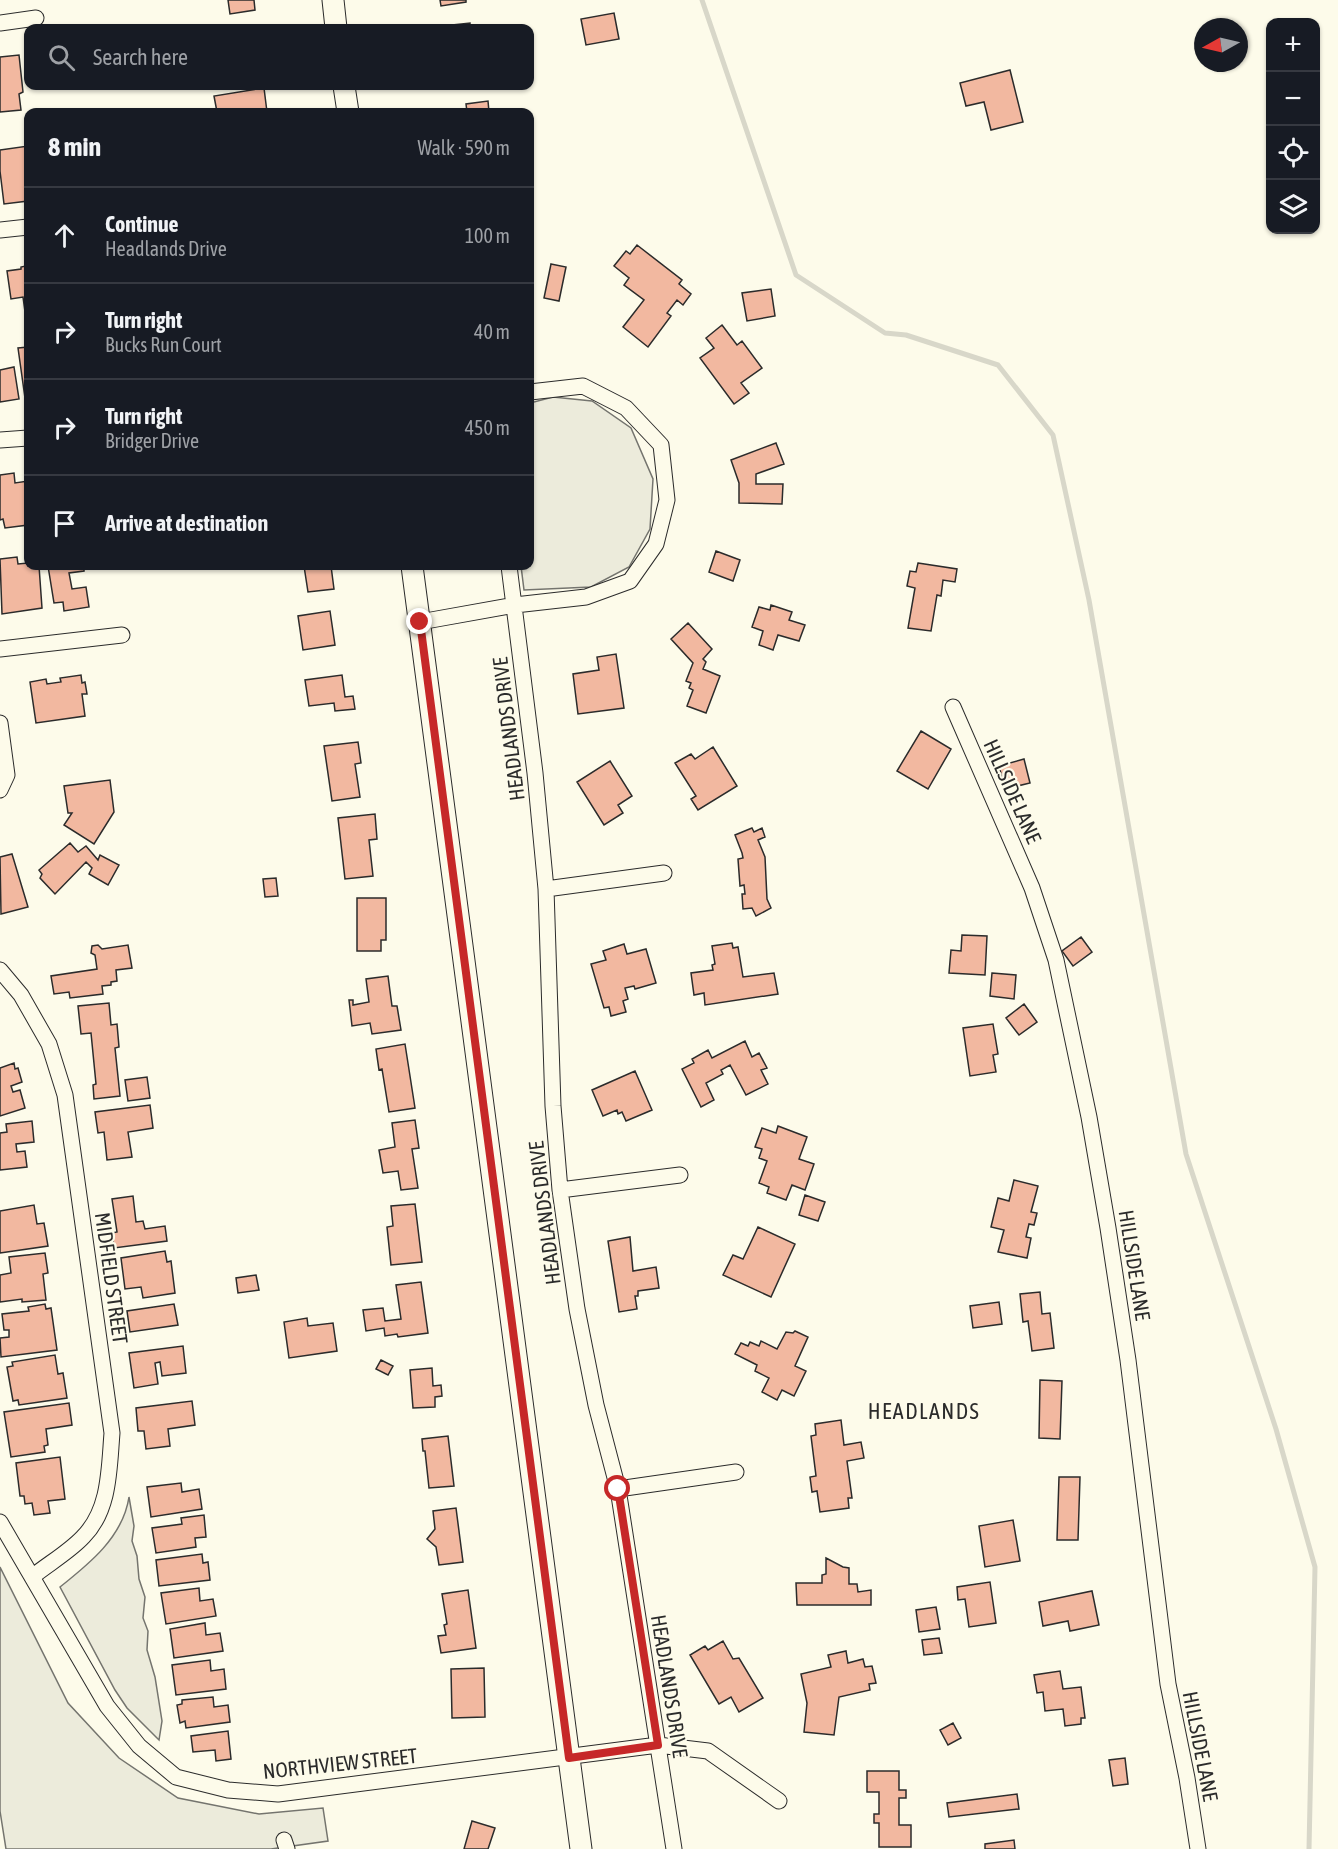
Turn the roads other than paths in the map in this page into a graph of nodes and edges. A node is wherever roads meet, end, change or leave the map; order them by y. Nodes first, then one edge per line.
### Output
1 (333, 0) edge
2 (36, 18) dead end
3 (0, 23) edge
4 (336, 24) edge
5 (345, 90) edge
6 (347, 108) edge
7 (24, 227) edge
8 (0, 230) edge
9 (534, 392) edge
10 (24, 438) edge
11 (0, 440) edge
12 (413, 570) edge
13 (510, 570) edge
14 (515, 605) junction
15 (420, 622) junction
16 (122, 635) dead end
17 (0, 649) edge
18 (953, 707) dead end
19 (0, 723) edge
20 (0, 789) edge
21 (664, 873) dead end
22 (546, 889) junction
23 (0, 970) edge
24 (680, 1175) dead end
25 (560, 1190) junction
26 (736, 1472) dead end
27 (618, 1489) junction
28 (0, 1522) edge
29 (32, 1577) junction
30 (658, 1745) junction
31 (569, 1758) junction
32 (779, 1802) dead end
33 (581, 1849) edge
34 (674, 1849) edge
35 (1198, 1849) edge

1 - 4 main road
2 - 3 street
5 - 6 main road
7 - 8 street
9 - 14 street
10 - 11 street
12 - 15 main road
13 - 14 street, HEADLANDS DRIVE
14 - 15 street
14 - 22 street, HEADLANDS DRIVE
15 - 31 main road
16 - 17 street
18 - 35 street, HILLSIDE LANE
19 - 20 street
21 - 22 street
22 - 25 street, HEADLANDS DRIVE
23 - 29 street, MIDFIELD STREET
24 - 25 street
25 - 27 street, HEADLANDS DRIVE
26 - 27 street
27 - 30 street, HEADLANDS DRIVE
28 - 29 street, NORTHVIEW STREET
29 - 31 street, NORTHVIEW STREET
30 - 31 street, NORTHVIEW STREET
30 - 32 street, NORTHVIEW STREET
30 - 34 street, HEADLANDS DRIVE
31 - 33 main road

